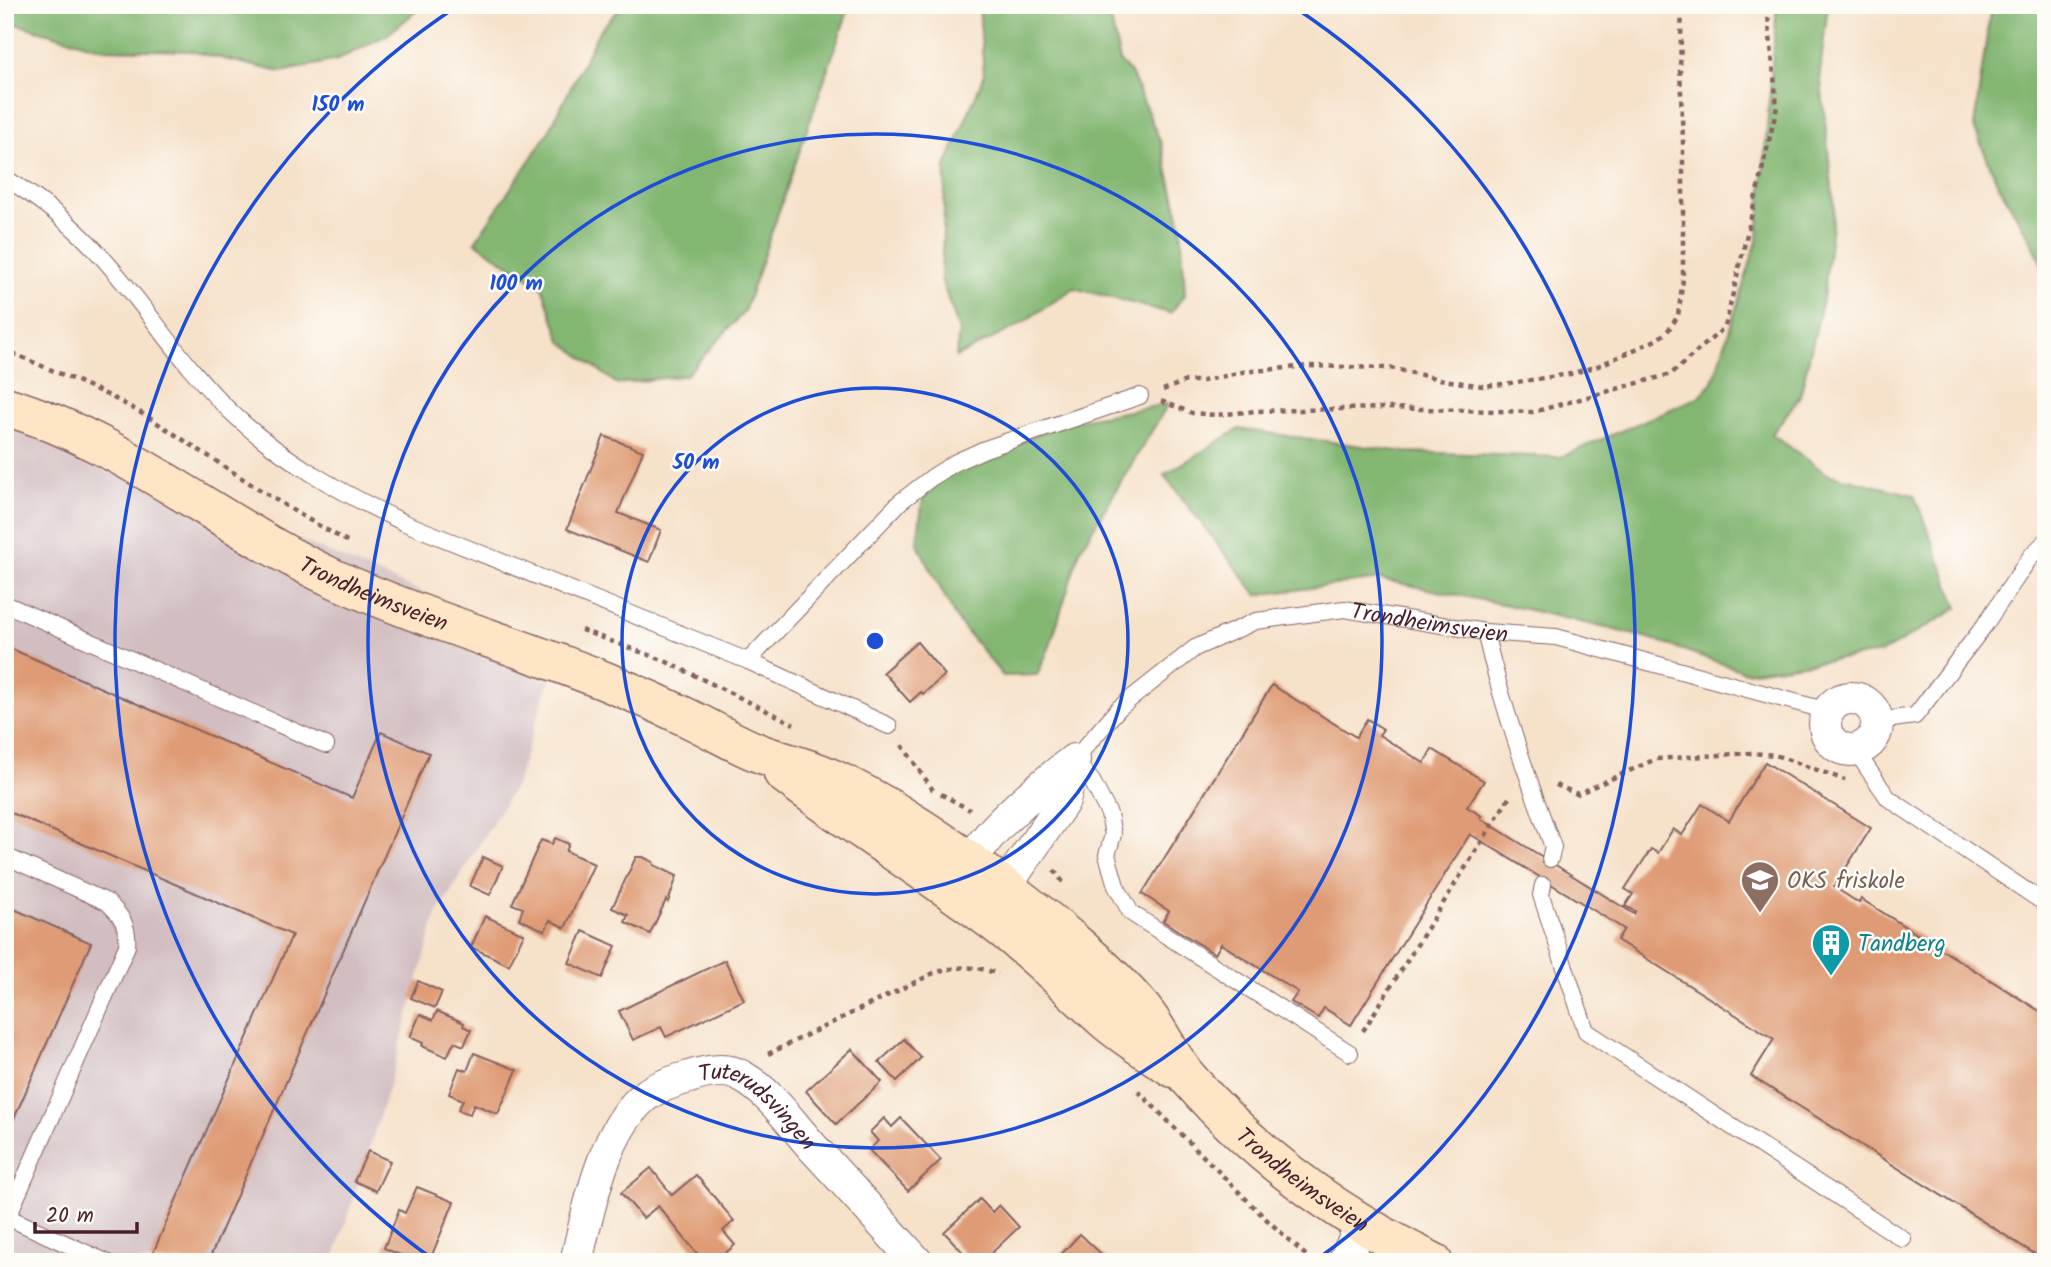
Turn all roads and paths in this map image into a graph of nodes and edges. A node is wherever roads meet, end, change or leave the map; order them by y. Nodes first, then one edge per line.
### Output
1 (1682, 5) edge
2 (1767, 5) edge
3 (5, 178) edge
4 (5, 346) edge
5 (1146, 397) junction
6 (5, 406) edge
7 (2046, 541) edge
8 (359, 547) dead end
9 (5, 604) edge
10 (577, 628) dead end
11 (1485, 632) junction
12 (748, 662) junction
13 (1828, 711) junction
14 (1877, 721) junction
15 (796, 725) dead end
16 (889, 726) joint
17 (326, 745) dead end
18 (1855, 750) junction
19 (756, 752) junction
20 (1074, 760) junction
21 (1525, 772) junction
22 (922, 785) dead end
23 (933, 790) junction
24 (1888, 798) junction
25 (971, 811) dead end
26 (5, 856) edge
27 (1550, 859) dead end
28 (971, 861) junction
29 (1543, 885) dead end
30 (1005, 887) junction
31 (968, 904) junction
32 (2046, 904) edge
33 (1002, 975) dead end
34 (1350, 1052) joint
35 (739, 1074) junction
36 (1186, 1077) junction
37 (1135, 1089) dead end
38 (6, 1219) edge
39 (1362, 1224) junction
40 (1903, 1239) dead end
41 (1410, 1257) edge
42 (106, 1262) edge
43 (576, 1262) edge
44 (917, 1262) edge
45 (1313, 1262) edge
46 (1344, 1262) edge

1 - 5 path
2 - 5 path
3 - 12 lane
4 - 8 path
5 - 12 lane
6 - 19 main road, Trondheimsveien
7 - 14 lane
9 - 17 lane
10 - 15 path
11 - 13 lane, Trondheimsveien
11 - 20 lane, Trondheimsveien
11 - 21 lane
12 - 16 lane
13 - 14 street
13 - 18 street
14 - 18 street
16 - 23 path
18 - 24 lane
19 - 28 main road, Trondheimsveien
19 - 31 main road, Trondheimsveien
20 - 28 street, Trondheimsveien
20 - 30 street, Trondheimsveien
20 - 34 lane
21 - 24 path
21 - 27 lane
21 - 34 path
22 - 23 path
23 - 25 path
24 - 32 lane
26 - 38 lane
28 - 30 main road, Trondheimsveien
28 - 31 street
29 - 40 lane
30 - 31 street, Trondheimsveien
30 - 36 main road, Trondheimsveien
31 - 36 main road, Trondheimsveien
33 - 35 path
35 - 43 street, Tuterudsvingen
35 - 44 street, Tuterudsvingen
36 - 39 main road, Trondheimsveien
37 - 45 path
38 - 42 lane
39 - 41 main road, Trondheimsveien
39 - 46 street

